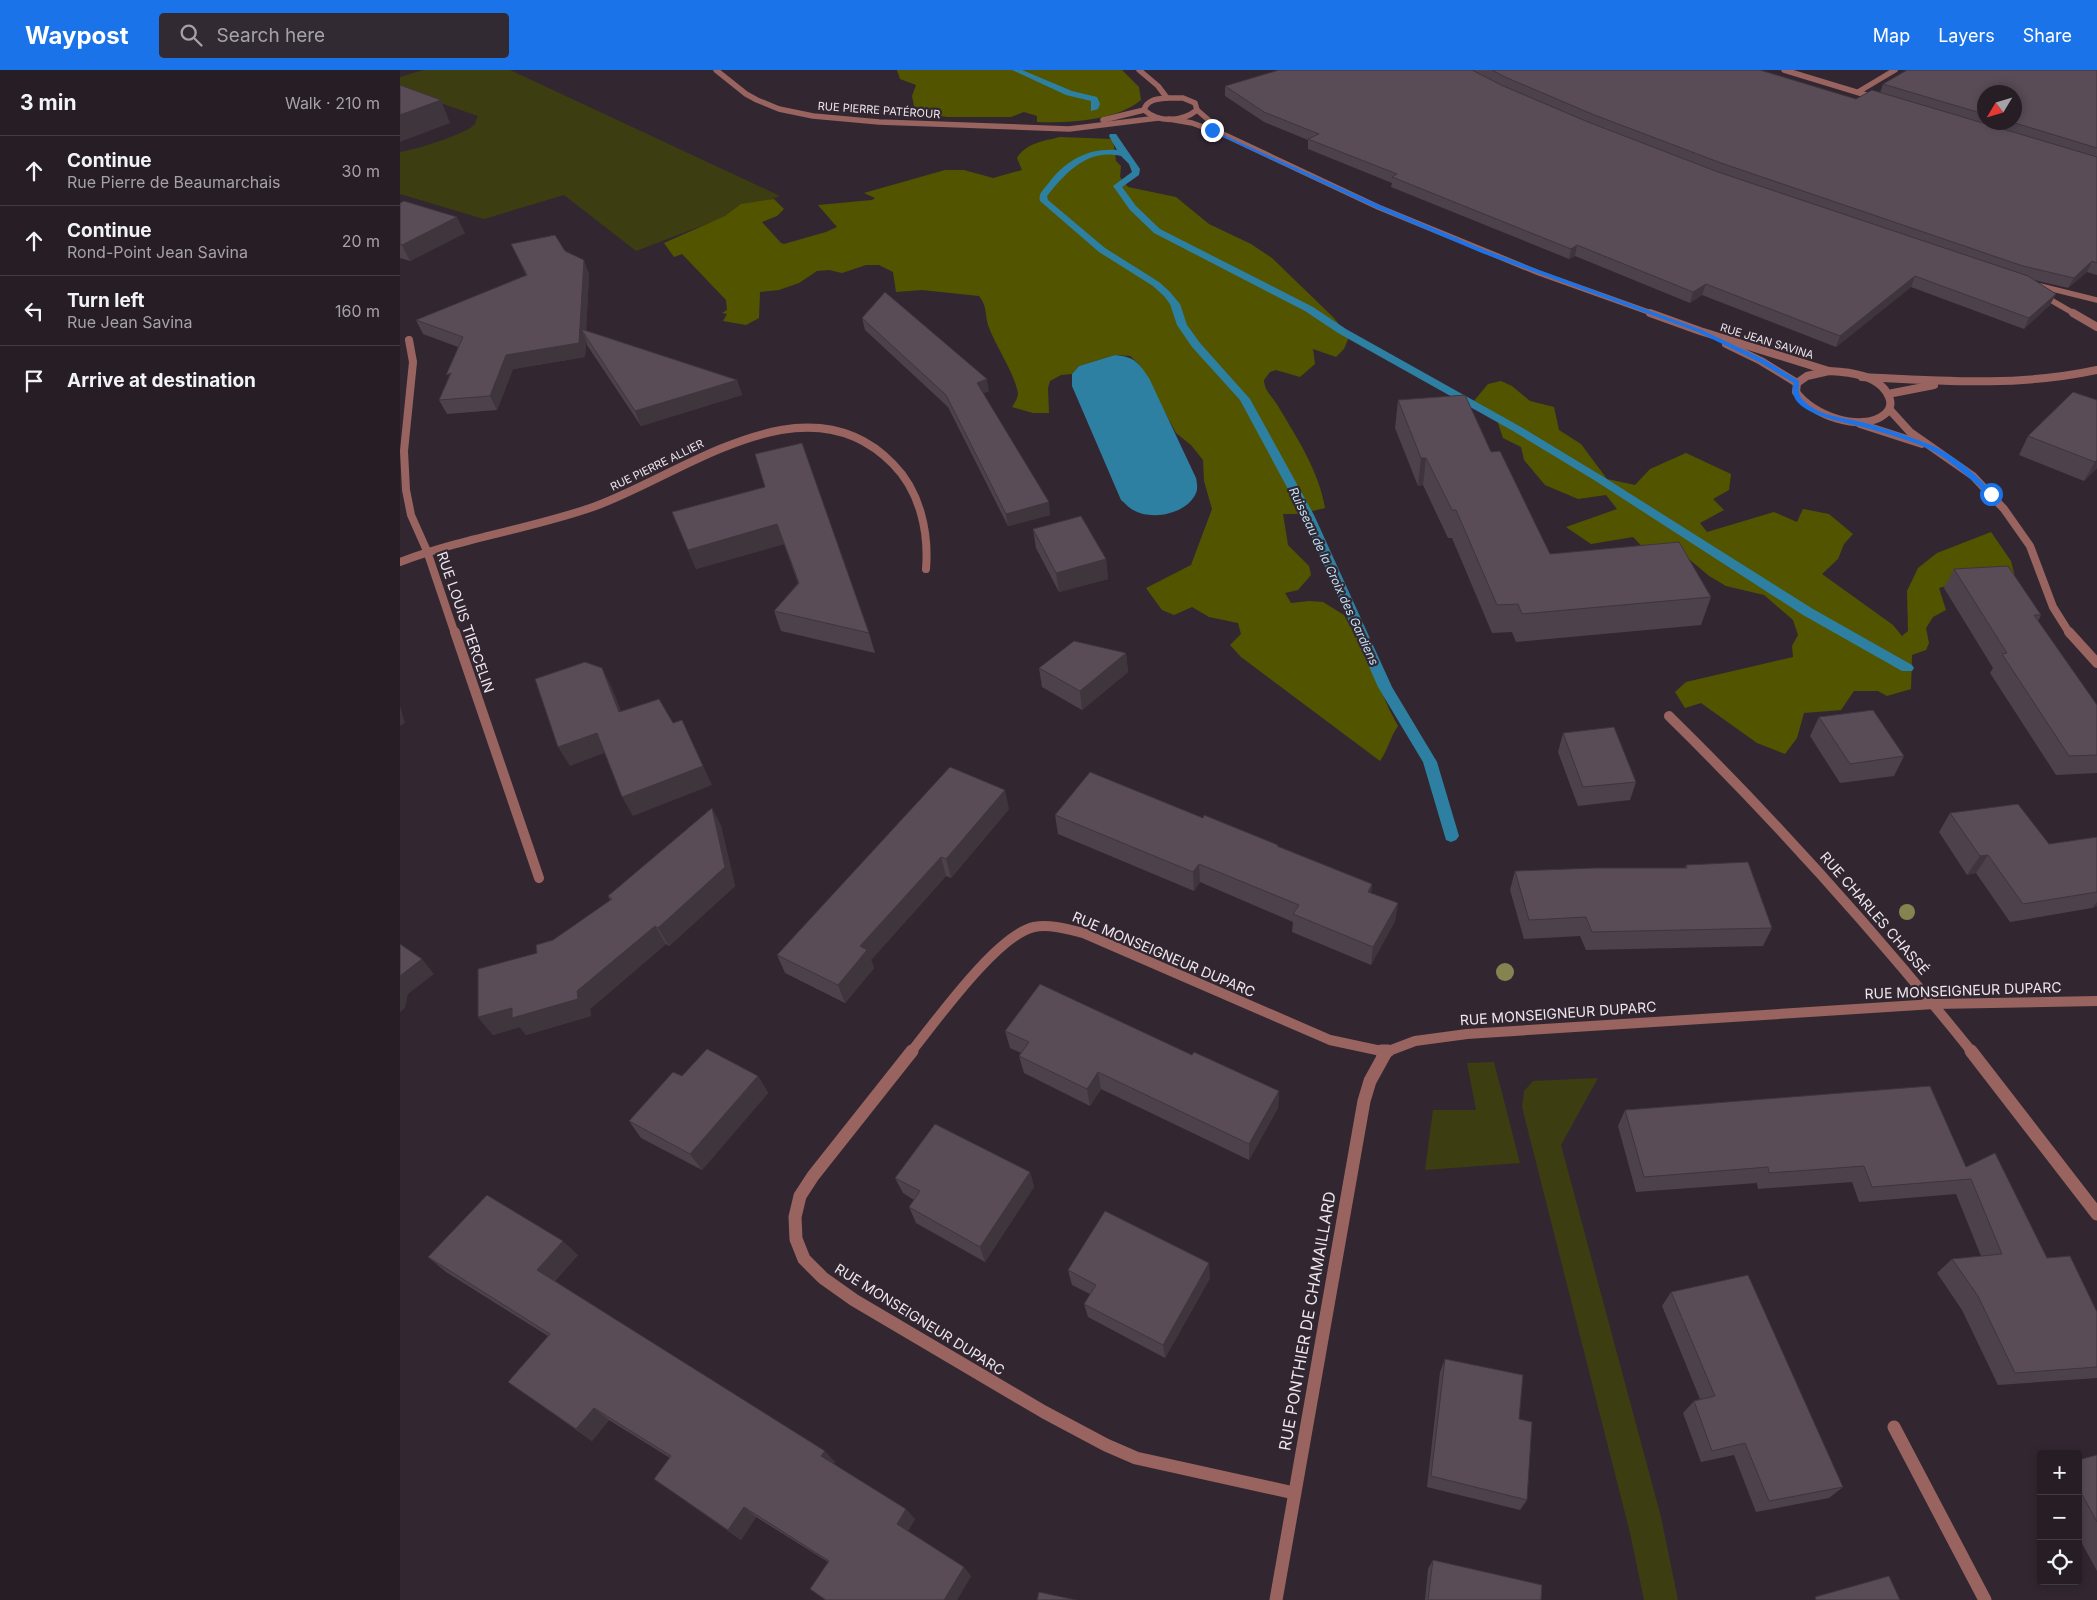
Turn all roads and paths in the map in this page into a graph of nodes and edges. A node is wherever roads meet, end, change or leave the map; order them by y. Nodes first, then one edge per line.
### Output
1 (716, 70) edge
2 (1139, 70) edge
3 (1784, 70) edge
4 (1895, 70) edge
5 (1858, 92) junction
6 (1167, 98) junction
7 (1887, 101) edge
8 (1144, 110) junction
9 (1196, 110) junction
10 (1158, 118) junction
11 (1169, 119) junction
12 (1099, 124) junction
13 (1225, 135) junction
14 (2097, 300) edge
15 (2097, 327) edge
16 (1700, 331) junction
17 (409, 340) dead end
18 (2097, 370) edge
19 (1829, 371) junction
20 (1862, 377) junction
21 (1797, 382) junction
22 (1945, 383) junction
23 (1888, 394) junction
24 (1890, 410) junction
25 (1851, 421) junction
26 (1930, 447) junction
27 (427, 550) junction
28 (400, 562) edge
29 (926, 570) dead end
30 (2097, 663) edge
31 (1669, 716) dead end
32 (539, 878) dead end
33 (2097, 1001) edge
34 (1934, 1004) junction
35 (1386, 1052) junction
36 (2097, 1214) edge
37 (1894, 1427) dead end
38 (1294, 1493) junction
39 (1276, 1600) edge
40 (1985, 1600) edge

1 - 12 street, RUE PIERRE PATÉROUR
2 - 6 street
3 - 5 street
4 - 5 street
5 - 7 street
6 - 8 street, RUE PIERRE PATÉROUR
6 - 9 street, RUE JEAN SAVINA
8 - 10 street
8 - 12 street, RUE PIERRE PATÉROUR
9 - 11 street
9 - 13 street, RUE JEAN SAVINA
10 - 11 street
10 - 12 street, RUE PIERRE PATÉROUR
11 - 13 street, RUE JEAN SAVINA
13 - 16 street, RUE JEAN SAVINA
14 - 15 street
16 - 19 street, RUE JEAN SAVINA
16 - 21 street, RUE JEAN SAVINA
17 - 27 street, RUE LOUIS TIERCELIN
18 - 22 street
19 - 20 street, RUE JEAN SAVINA
19 - 21 street
20 - 22 street
20 - 23 street
21 - 25 street
22 - 23 street
23 - 24 street
24 - 25 street
24 - 26 street
25 - 26 street
26 - 30 street
27 - 28 street, RUE PIERRE ALLIER
27 - 29 street, RUE PIERRE ALLIER
27 - 32 street, RUE LOUIS TIERCELIN
31 - 34 street, RUE CHARLES CHASSÉ
33 - 34 street, RUE MONSEIGNEUR DUPARC
34 - 35 street, RUE MONSEIGNEUR DUPARC
34 - 36 street, RUE CHARLES CHASSÉ
35 - 38 street, RUE PONTHIER DE CHAMAILLARD
35 - 38 street, RUE MONSEIGNEUR DUPARC
37 - 40 street
38 - 39 street, RUE PONTHIER DE CHAMAILLARD

